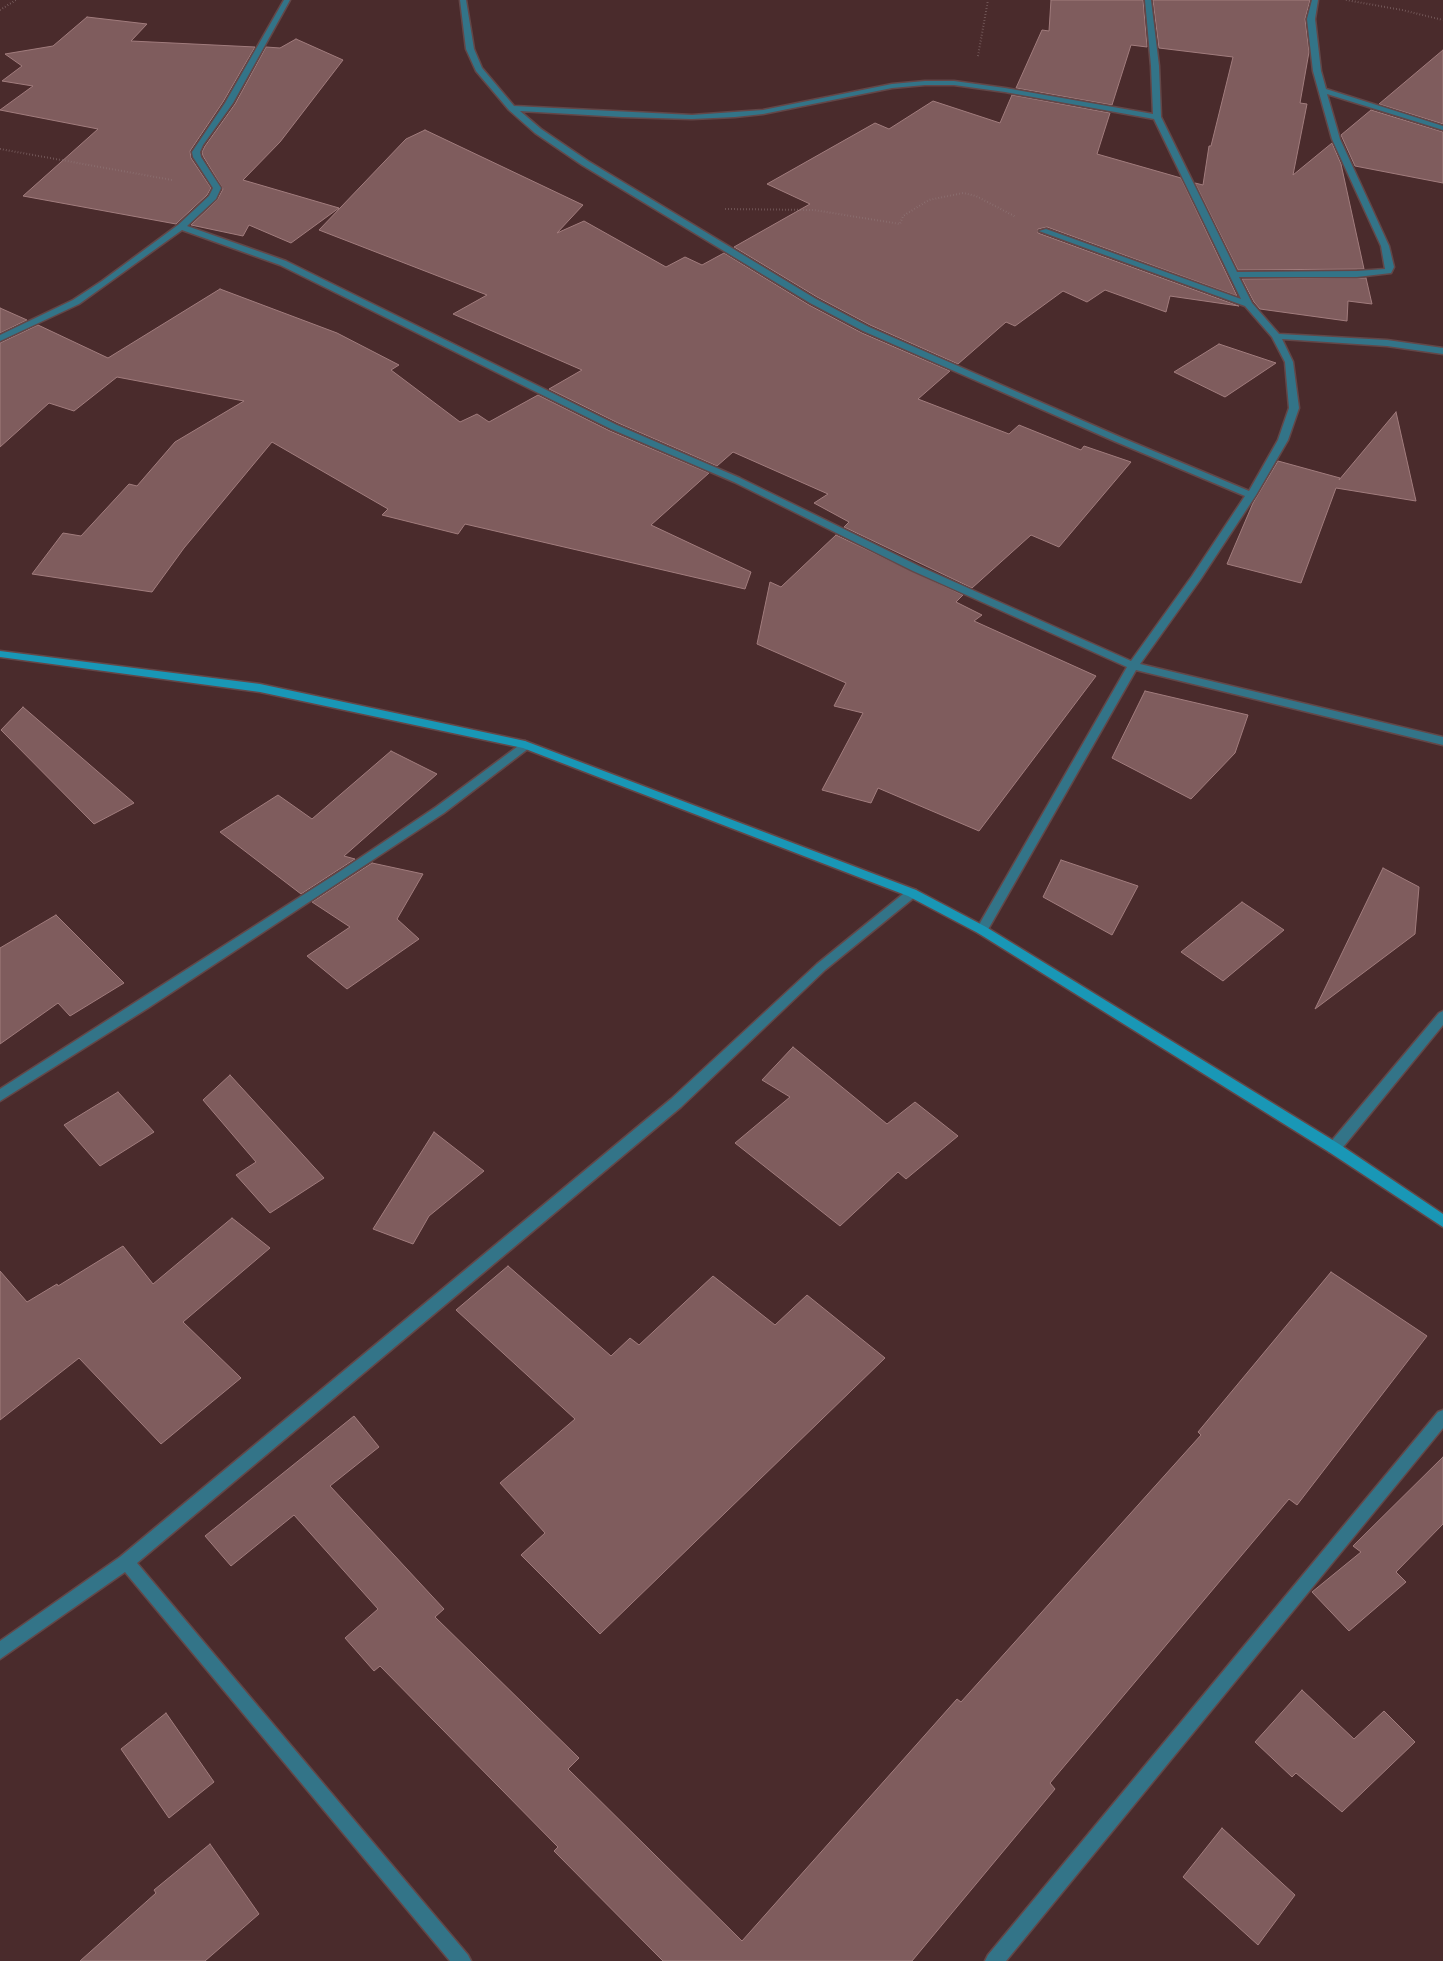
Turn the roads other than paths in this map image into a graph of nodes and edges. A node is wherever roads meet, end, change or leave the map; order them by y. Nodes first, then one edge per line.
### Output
1 (287, 0) edge
2 (463, 0) edge
3 (1148, 0) edge
4 (1315, 0) edge
5 (1322, 90) junction
6 (512, 108) junction
7 (1157, 116) junction
8 (1443, 128) edge
9 (181, 227) junction
10 (1043, 231) road end
11 (1233, 275) junction
12 (1248, 304) junction
13 (1276, 336) junction
14 (0, 338) edge
15 (1443, 351) edge
16 (1251, 495) junction
17 (0, 654) edge
18 (1133, 666) junction
19 (1443, 741) edge
20 (526, 745) junction
21 (912, 893) junction
22 (982, 930) junction
23 (1443, 1016) edge
24 (0, 1096) edge
25 (1334, 1148) junction
26 (1443, 1221) edge
27 (1443, 1417) edge
28 (126, 1562) junction
29 (0, 1651) edge
30 (462, 1961) edge
31 (994, 1961) edge

1 - 9 street
2 - 6 street
3 - 7 street
4 - 5 street
5 - 8 street
5 - 11 street
6 - 7 street
6 - 16 street
7 - 11 street
9 - 14 street
9 - 18 street
10 - 12 street
11 - 12 street
12 - 13 street
13 - 15 street
13 - 16 street
16 - 18 street
17 - 20 street
18 - 19 street
18 - 22 street
20 - 21 street
20 - 24 street
21 - 22 street
21 - 28 street
22 - 25 street
23 - 25 street
25 - 26 street
27 - 31 street
28 - 29 street
28 - 30 street

